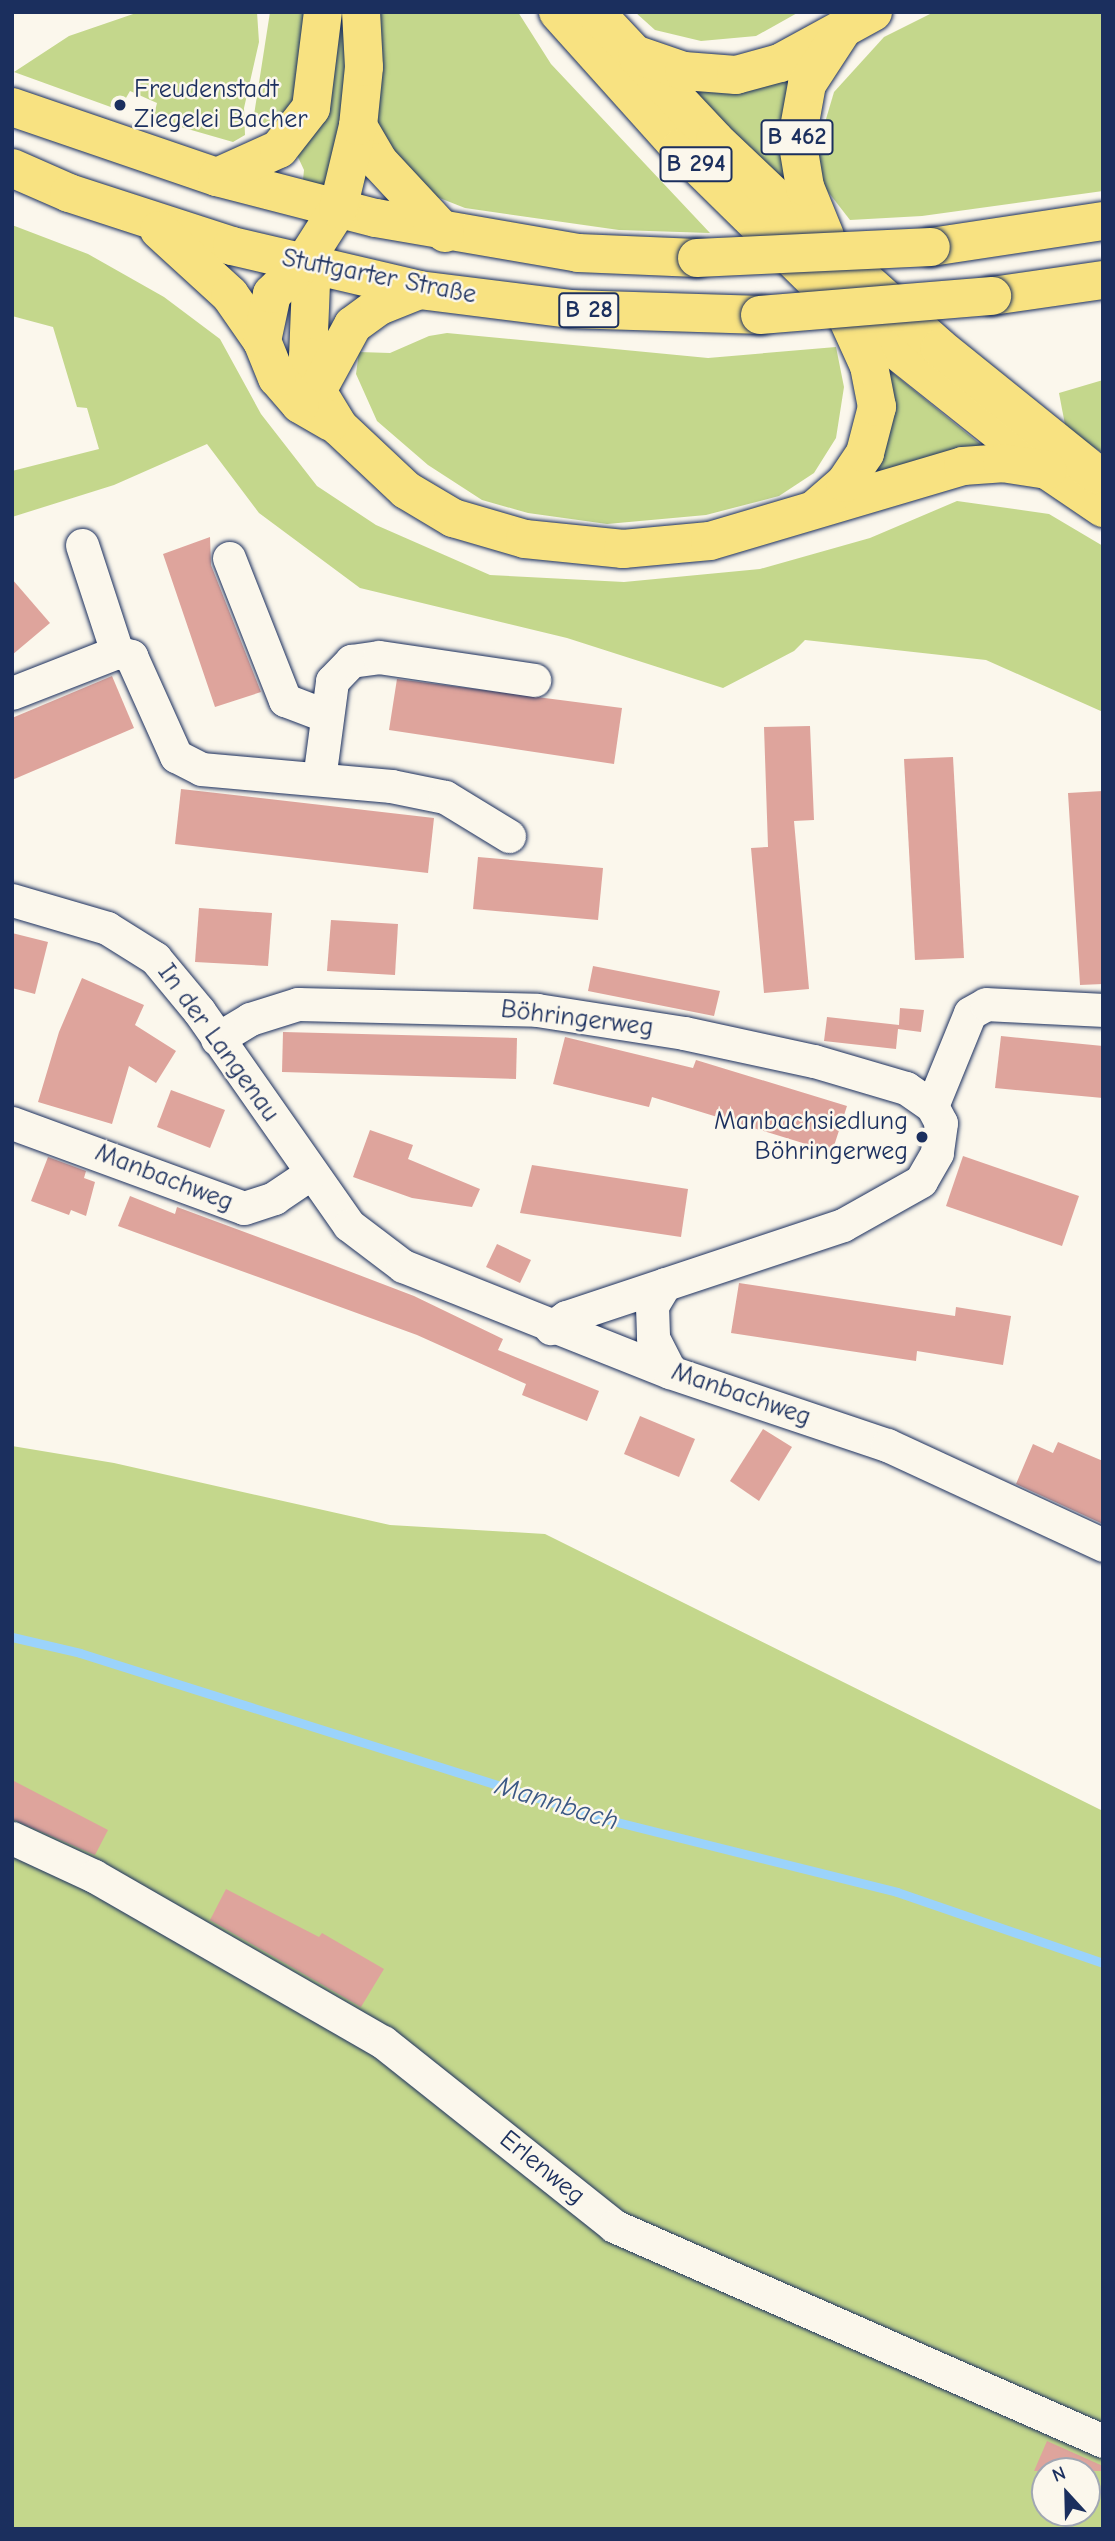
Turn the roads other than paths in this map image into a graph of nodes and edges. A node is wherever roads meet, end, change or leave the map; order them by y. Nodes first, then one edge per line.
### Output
1 (323, 12) edge
2 (362, 12) edge
3 (558, 12) edge
4 (595, 12) edge
5 (873, 12) edge
6 (841, 32) junction
7 (631, 54) junction
8 (12, 107) edge
9 (358, 127) junction
10 (12, 168) edge
11 (216, 177) junction
12 (338, 209) junction
13 (150, 221) junction
14 (1103, 221) edge
15 (445, 233) junction
16 (830, 248) junction
17 (303, 264) junction
18 (1103, 280) edge
19 (419, 290) junction
20 (843, 307) junction
21 (262, 341) junction
22 (317, 391) junction
23 (339, 427) junction
24 (1047, 470) junction
25 (1103, 480) edge
26 (1103, 508) edge
27 (808, 515) junction
28 (82, 545) dead end
29 (229, 558) dead end
30 (117, 652) junction
31 (534, 680) dead end
32 (12, 693) edge
33 (327, 716) junction
34 (319, 779) junction
35 (509, 836) dead end
36 (12, 900) edge
37 (1103, 1010) edge
38 (217, 1039) junction
39 (932, 1106) junction
40 (12, 1123) edge
41 (311, 1173) junction
42 (377, 1250) joint
43 (665, 1284) junction
44 (551, 1328) junction
45 (670, 1372) junction
46 (1103, 1545) edge
47 (12, 1838) edge
48 (1103, 2441) edge

1 - 11 main road
2 - 9 main road
3 - 20 main road, B 294
4 - 7 main road, B 294
5 - 6 main road, B 462
6 - 7 main road
6 - 16 main road, B 462
7 - 16 main road, B 294
8 - 11 main road, B 28
9 - 12 main road
9 - 15 main road
10 - 13 main road, Stuttgarter Straße / B 28
11 - 12 main road, B 28
12 - 15 main road, B 28
12 - 17 main road
13 - 17 main road, Stuttgarter Straße / B 28
13 - 21 main road
14 - 15 main road, B 28, bridge
16 - 25 main road, B 294
17 - 19 main road, Stuttgarter Straße / B 28
17 - 21 main road
17 - 22 main road
18 - 19 main road, Stuttgarter Straße / B 28, bridge
19 - 22 main road
20 - 24 main road, B 294
20 - 27 main road
21 - 23 main road
22 - 23 main road
23 - 27 main road
24 - 26 main road, B 294
24 - 27 main road
28 - 30 street
29 - 33 street
30 - 32 street
30 - 34 street
31 - 33 street
33 - 34 street
34 - 35 street
36 - 38 street, In der Langenau
37 - 39 street
38 - 39 street, Böhringerweg
38 - 41 street, In der Langenau
39 - 43 street
40 - 41 street, Manbachweg
41 - 42 street, In der Langenau
42 - 44 street, Manbachweg
43 - 44 street
43 - 45 street
44 - 45 street, Manbachweg
45 - 46 street, Manbachweg
47 - 48 street, Erlenweg

